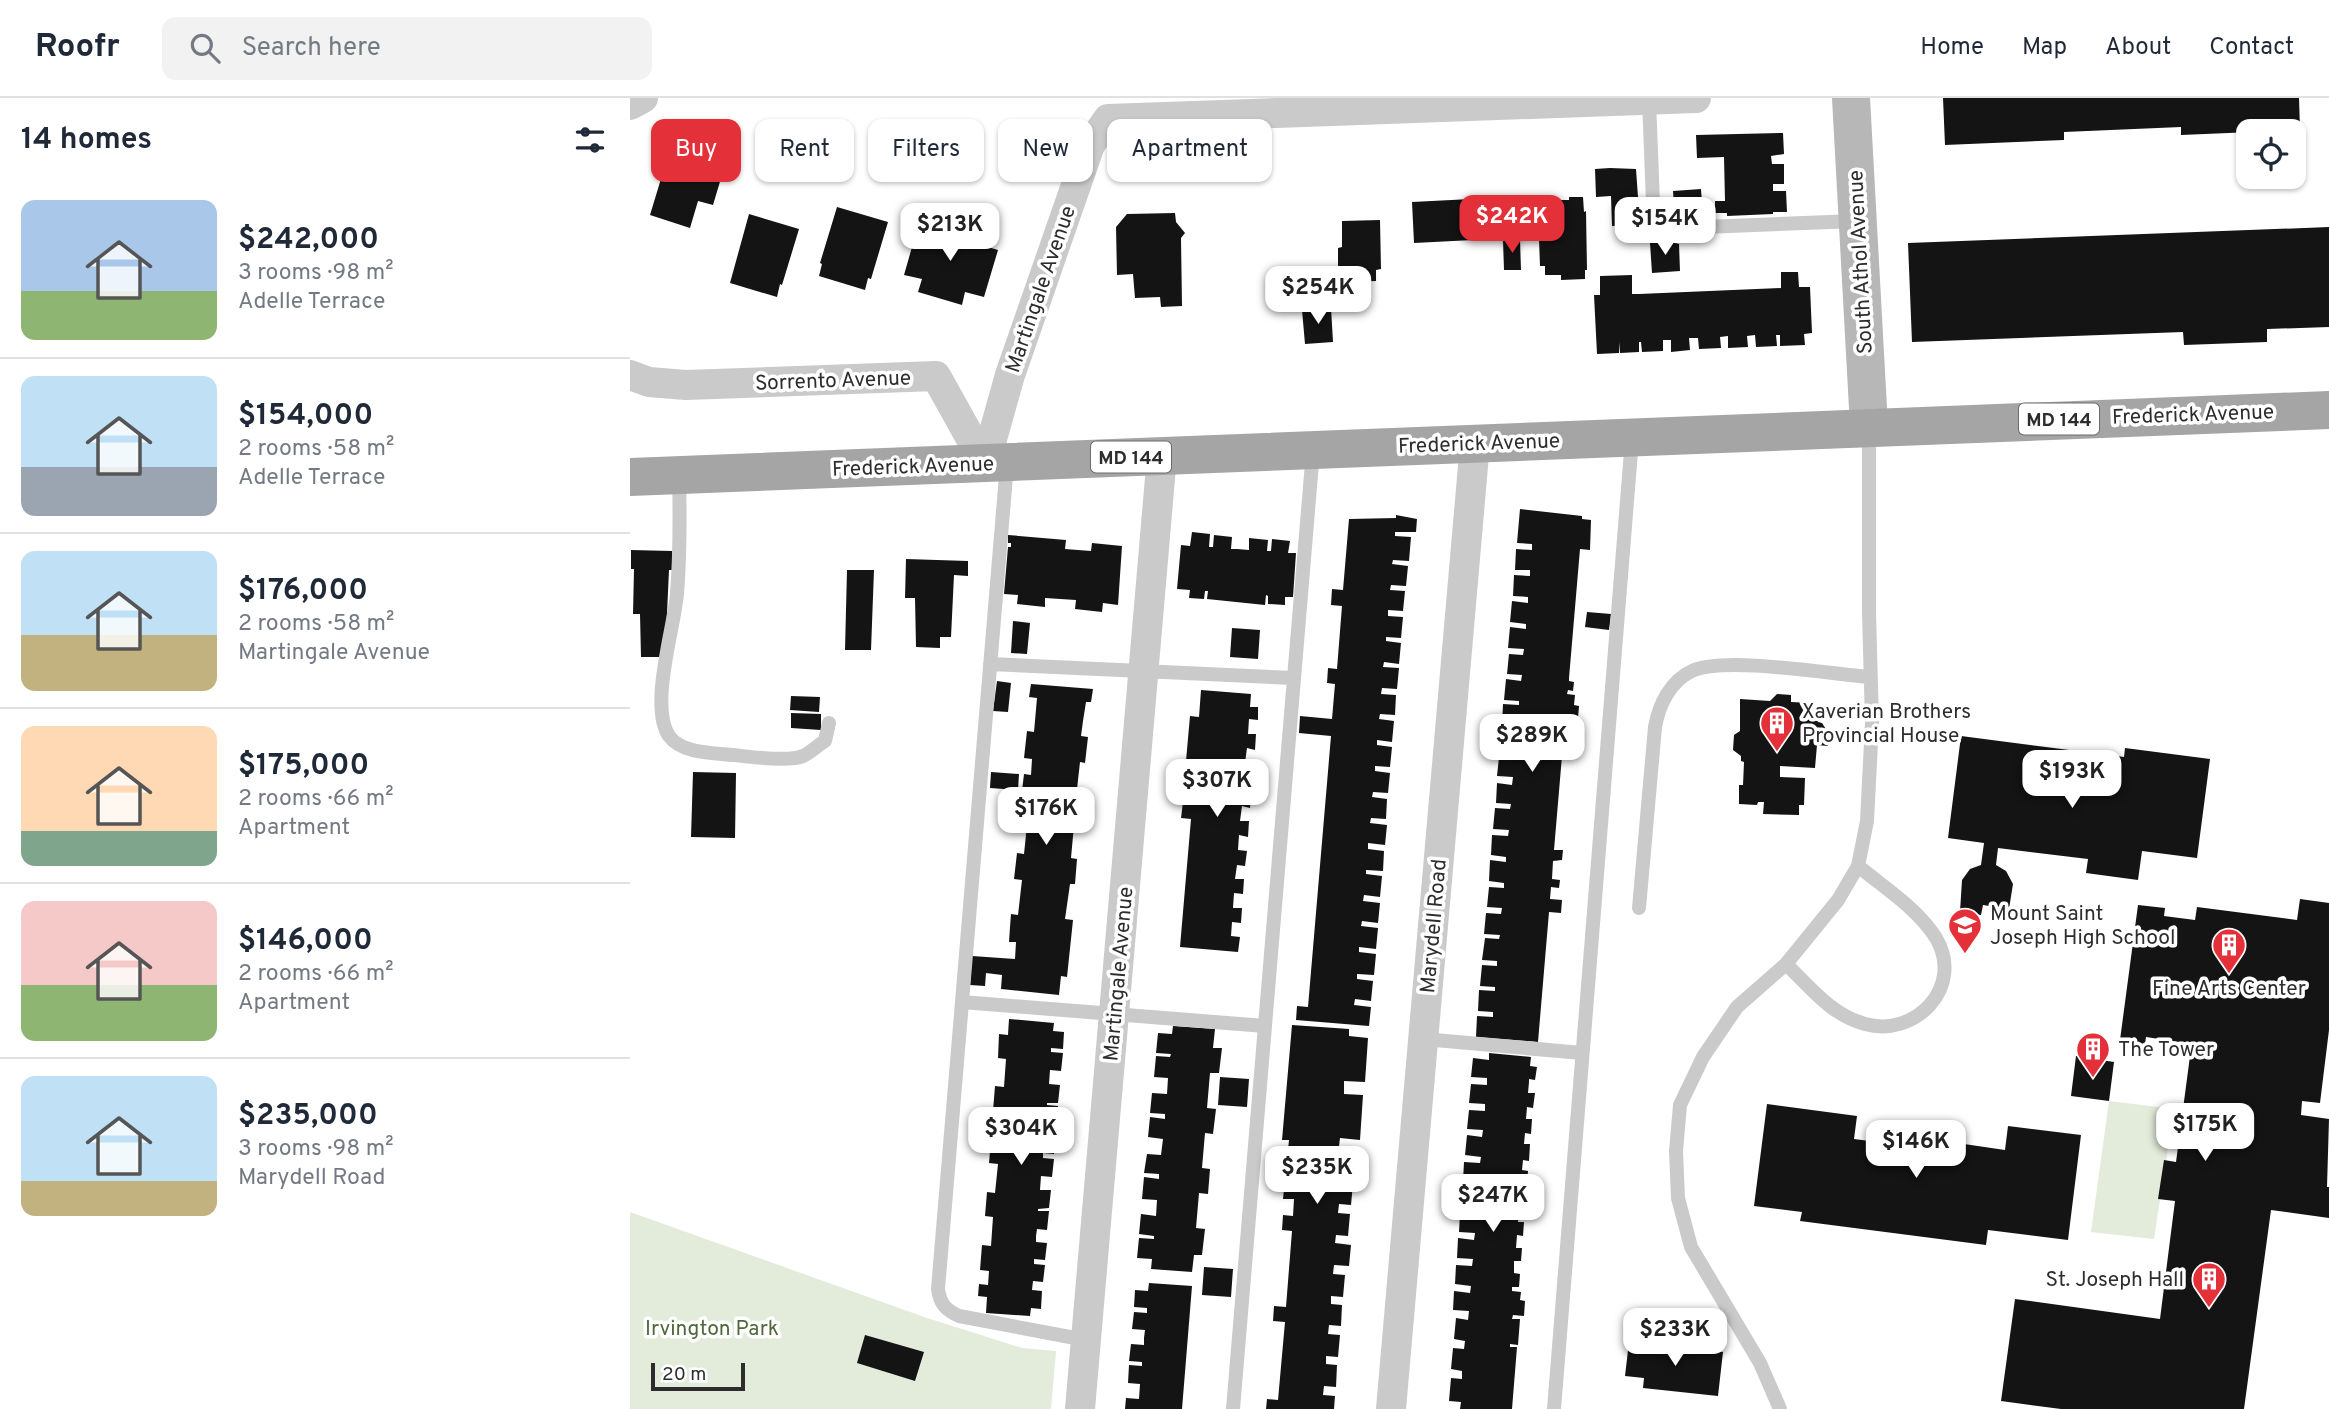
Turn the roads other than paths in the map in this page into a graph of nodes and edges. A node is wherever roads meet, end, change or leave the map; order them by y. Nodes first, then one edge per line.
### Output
1 (643, 98) edge
2 (1696, 98) edge
3 (1851, 98) edge
4 (1649, 100) edge
5 (630, 105) edge
6 (1858, 221) junction
7 (630, 375) edge
8 (2329, 410) edge
9 (1869, 426) junction
10 (1632, 438) junction
11 (1475, 443) junction
12 (1313, 450) junction
13 (1162, 455) junction
14 (996, 463) junction
15 (679, 475) junction
16 (630, 477) edge
17 (990, 664) junction
18 (1144, 671) junction
19 (1870, 677) junction
20 (1294, 678) junction
21 (829, 723) dead end
22 (1858, 866) junction
23 (1639, 908) dead end
24 (1786, 964) junction
25 (962, 1002) junction
26 (1114, 1014) junction
27 (1265, 1026) junction
28 (1423, 1039) junction
29 (1583, 1053) junction
30 (1086, 1340) junction
31 (1080, 1409) edge
32 (1233, 1409) edge
33 (1391, 1409) edge
34 (1554, 1409) edge
35 (1780, 1409) edge

1 - 5 street
2 - 4 street
3 - 6 street, South Athol Avenue
4 - 6 lane
4 - 14 street, Martingale Avenue
6 - 9 street, South Athol Avenue
7 - 14 street, Sorrento Avenue
8 - 9 main road, Frederick Avenue / MD 144
9 - 10 main road, Frederick Avenue / MD 144
9 - 19 lane
10 - 11 main road, Frederick Avenue / MD 144
10 - 29 lane
11 - 12 main road, Frederick Avenue / MD 144
11 - 28 street, Marydell Road
12 - 13 main road, Frederick Avenue / MD 144
12 - 20 lane
13 - 14 main road, Frederick Avenue / MD 144
13 - 18 street, Martingale Avenue
14 - 15 main road, Frederick Avenue / MD 144
14 - 17 lane
15 - 16 main road, Frederick Avenue / MD 144
15 - 21 lane
17 - 18 lane
17 - 25 lane
18 - 20 lane
18 - 26 street, Martingale Avenue
19 - 22 lane
19 - 23 lane
20 - 27 lane
22 - 24 lane
22 - 24 lane
24 - 35 lane
25 - 26 lane
25 - 30 lane
26 - 27 lane
26 - 30 street, Martingale Avenue
27 - 32 lane
28 - 29 lane
28 - 33 street, Marydell Road
29 - 34 lane
30 - 31 street, Martingale Avenue

